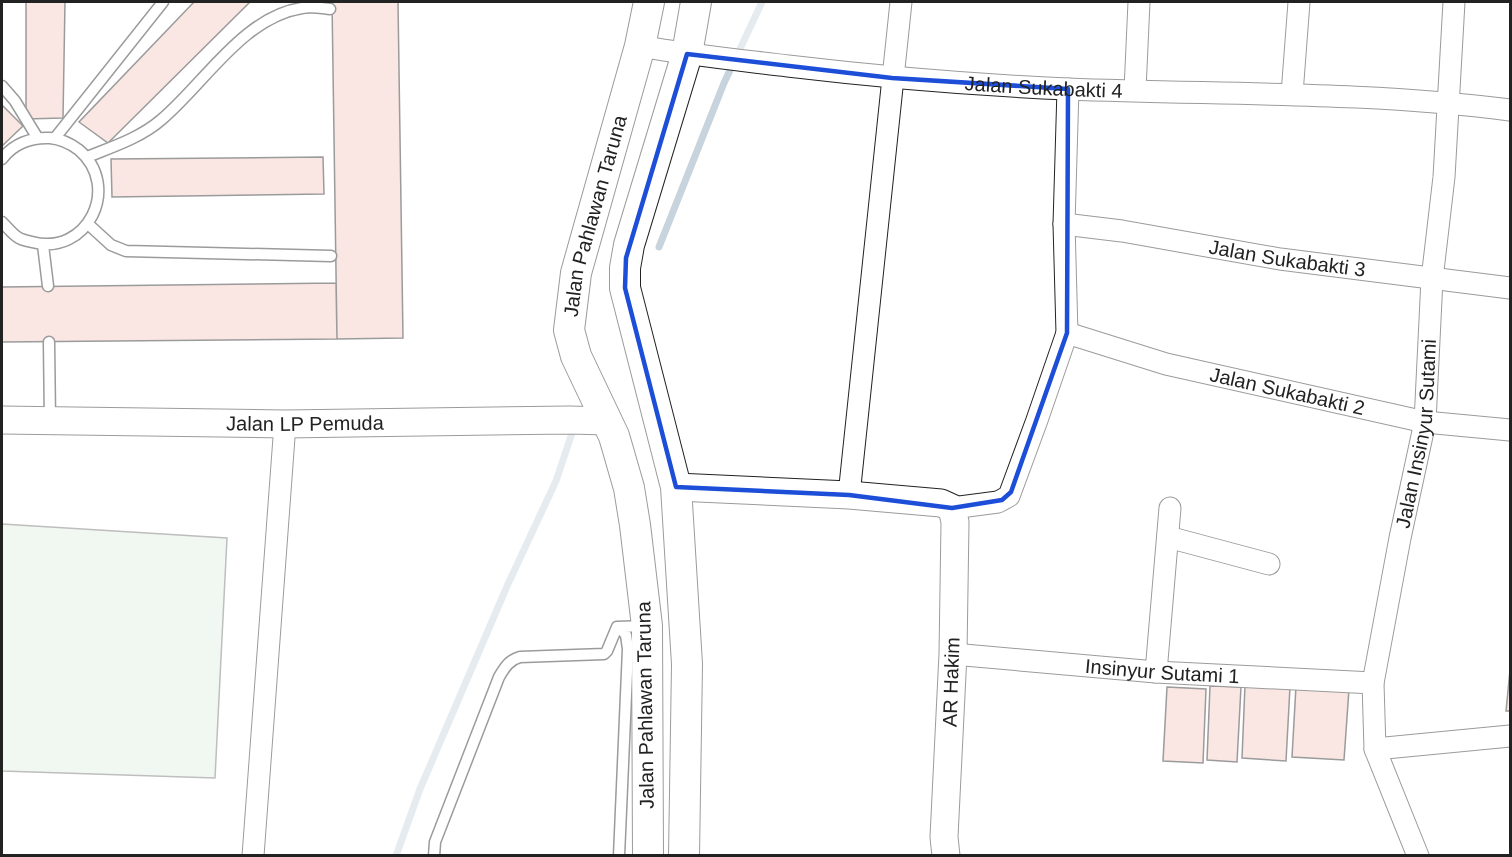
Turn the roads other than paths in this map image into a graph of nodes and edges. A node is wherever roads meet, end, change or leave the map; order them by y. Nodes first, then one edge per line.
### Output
1 (163, 2) edge
2 (650, 2) edge
3 (696, 2) edge
4 (901, 2) edge
5 (1139, 2) edge
6 (1299, 2) edge
7 (1454, 2) edge
8 (304, 4) edge
9 (330, 9) dead end
10 (640, 46) junction
11 (687, 54) junction
12 (892, 78) junction
13 (2, 86) edge
14 (1068, 89) junction
15 (1136, 90) junction
16 (1292, 94) junction
17 (1449, 102) junction
18 (1510, 110) edge
19 (38, 137) junction
20 (55, 138) junction
21 (3, 156) edge
22 (87, 157) junction
23 (2, 222) edge
24 (87, 224) junction
25 (1064, 224) junction
26 (43, 245) junction
27 (331, 256) dead end
28 (1432, 279) junction
29 (48, 286) dead end
30 (1510, 288) edge
31 (1067, 333) junction
32 (49, 342) dead end
33 (604, 413) junction
34 (2, 420) edge
35 (50, 421) junction
36 (1425, 422) junction
37 (285, 424) junction
38 (1510, 430) edge
39 (676, 488) junction
40 (849, 495) junction
41 (952, 508) junction
42 (1170, 508) dead end
43 (1168, 537) junction
44 (1269, 564) dead end
45 (633, 626) junction
46 (953, 654) junction
47 (1156, 672) junction
48 (1373, 683) junction
49 (1510, 736) edge
50 (1375, 749) junction
51 (253, 855) edge
52 (434, 855) edge
53 (620, 855) edge
54 (648, 855) edge
55 (684, 855) edge
56 (946, 855) edge
57 (1418, 855) edge

1 - 20 lane
2 - 10 main road, Jalan Pahlawan Taruna
3 - 11 main road, Jalan Pahlawan Taruna
4 - 12 street
5 - 15 street
6 - 16 street
7 - 17 street, Jalan Insinyur Sutami
8 - 9 lane
8 - 22 lane
10 - 11 street, Jalan Sukabakti 4
10 - 33 main road, Jalan Pahlawan Taruna
11 - 12 street, Jalan Sukabakti 4
11 - 39 main road, Jalan Pahlawan Taruna
12 - 14 street, Jalan Sukabakti 4
12 - 40 street
13 - 19 lane
14 - 15 street, Jalan Sukabakti 4
14 - 25 street
15 - 16 street, Jalan Sukabakti 4
16 - 17 street, Jalan Sukabakti 4
17 - 18 street, Jalan Sukabakti 4
17 - 28 street, Jalan Insinyur Sutami
19 - 20 lane
19 - 21 lane
20 - 22 lane
22 - 24 lane
23 - 26 lane
24 - 26 lane
24 - 27 lane
25 - 28 street, Jalan Sukabakti 3
25 - 31 street
26 - 29 lane
28 - 30 street, Jalan Sukabakti 3
28 - 36 street, Jalan Insinyur Sutami
31 - 36 street, Jalan Sukabakti 2
31 - 41 street
32 - 35 lane
33 - 37 street, Jalan LP Pemuda
33 - 45 main road, Jalan Pahlawan Taruna
34 - 35 street, Jalan LP Pemuda
35 - 37 street, Jalan LP Pemuda
36 - 38 street, Jalan Sukabakti 2
36 - 48 street, Jalan Insinyur Sutami
37 - 51 street
39 - 40 street
39 - 55 main road, Jalan Pahlawan Taruna
40 - 41 street
41 - 46 street, AR Hakim
42 - 43 street
43 - 44 street
43 - 47 street
45 - 52 lane
45 - 53 lane
45 - 54 main road, Jalan Pahlawan Taruna
46 - 47 street, Insinyur Sutami 1
46 - 56 street, AR Hakim
47 - 48 street, Insinyur Sutami 1
48 - 50 street, Jalan Insinyur Sutami
49 - 50 street
50 - 57 street, Jalan Insinyur Sutami

